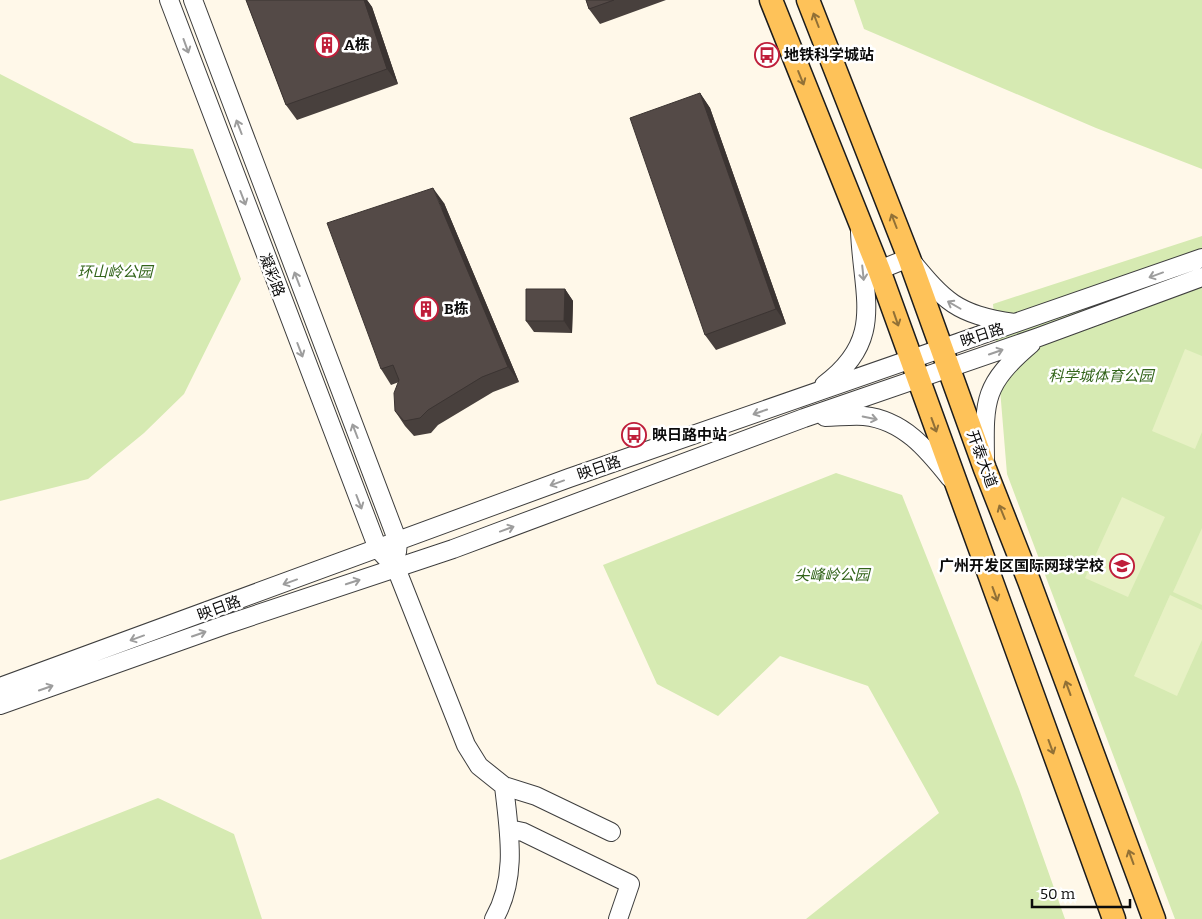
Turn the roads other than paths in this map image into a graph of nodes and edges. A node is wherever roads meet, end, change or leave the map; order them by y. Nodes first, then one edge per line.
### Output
1 (169, 0) edge
2 (193, 0) edge
3 (770, 0) edge
4 (808, 0) edge
5 (860, 224) junction
6 (909, 258) junction
7 (1202, 258) edge
8 (879, 270) junction
9 (1202, 277) edge
10 (1017, 324) junction
11 (1039, 337) junction
12 (946, 358) junction
13 (914, 369) junction
14 (806, 396) junction
15 (804, 418) junction
16 (984, 469) junction
17 (955, 483) junction
18 (398, 542) junction
19 (378, 550) junction
20 (396, 568) junction
21 (0, 687) edge
22 (0, 704) edge
23 (504, 786) junction
24 (509, 829) junction
25 (611, 832) dead end
26 (494, 919) edge
27 (618, 919) edge
28 (1114, 919) edge
29 (1154, 919) edge

1 -> 19 street, 凝彩路
18 -> 2 street, 凝彩路
3 -> 5 main road
6 -> 4 main road, 开泰大道
5 - 8 main road
5 -> 14 street
6 - 8 street
10 -> 6 street
6 - 12 main road, 开泰大道
7 -> 10 street, 映日路
8 -> 13 main road
9 - 11 street, 映日路
10 - 12 street, 映日路
12 -> 11 street, 映日路
11 - 16 street
12 - 13 street, 映日路
12 - 16 main road, 开泰大道
13 - 14 street, 映日路
13 - 15 street, 映日路
13 -> 17 main road
14 -> 18 street, 映日路
15 -> 17 street
20 -> 15 street, 映日路
29 -> 16 main road, 开泰大道
17 -> 28 main road
18 - 19 street, 映日路
18 - 20 street
19 - 20 street
19 -> 21 street, 映日路
22 -> 20 street, 映日路
20 - 23 street
23 - 24 street
23 - 25 street
24 - 26 street
24 - 27 street

